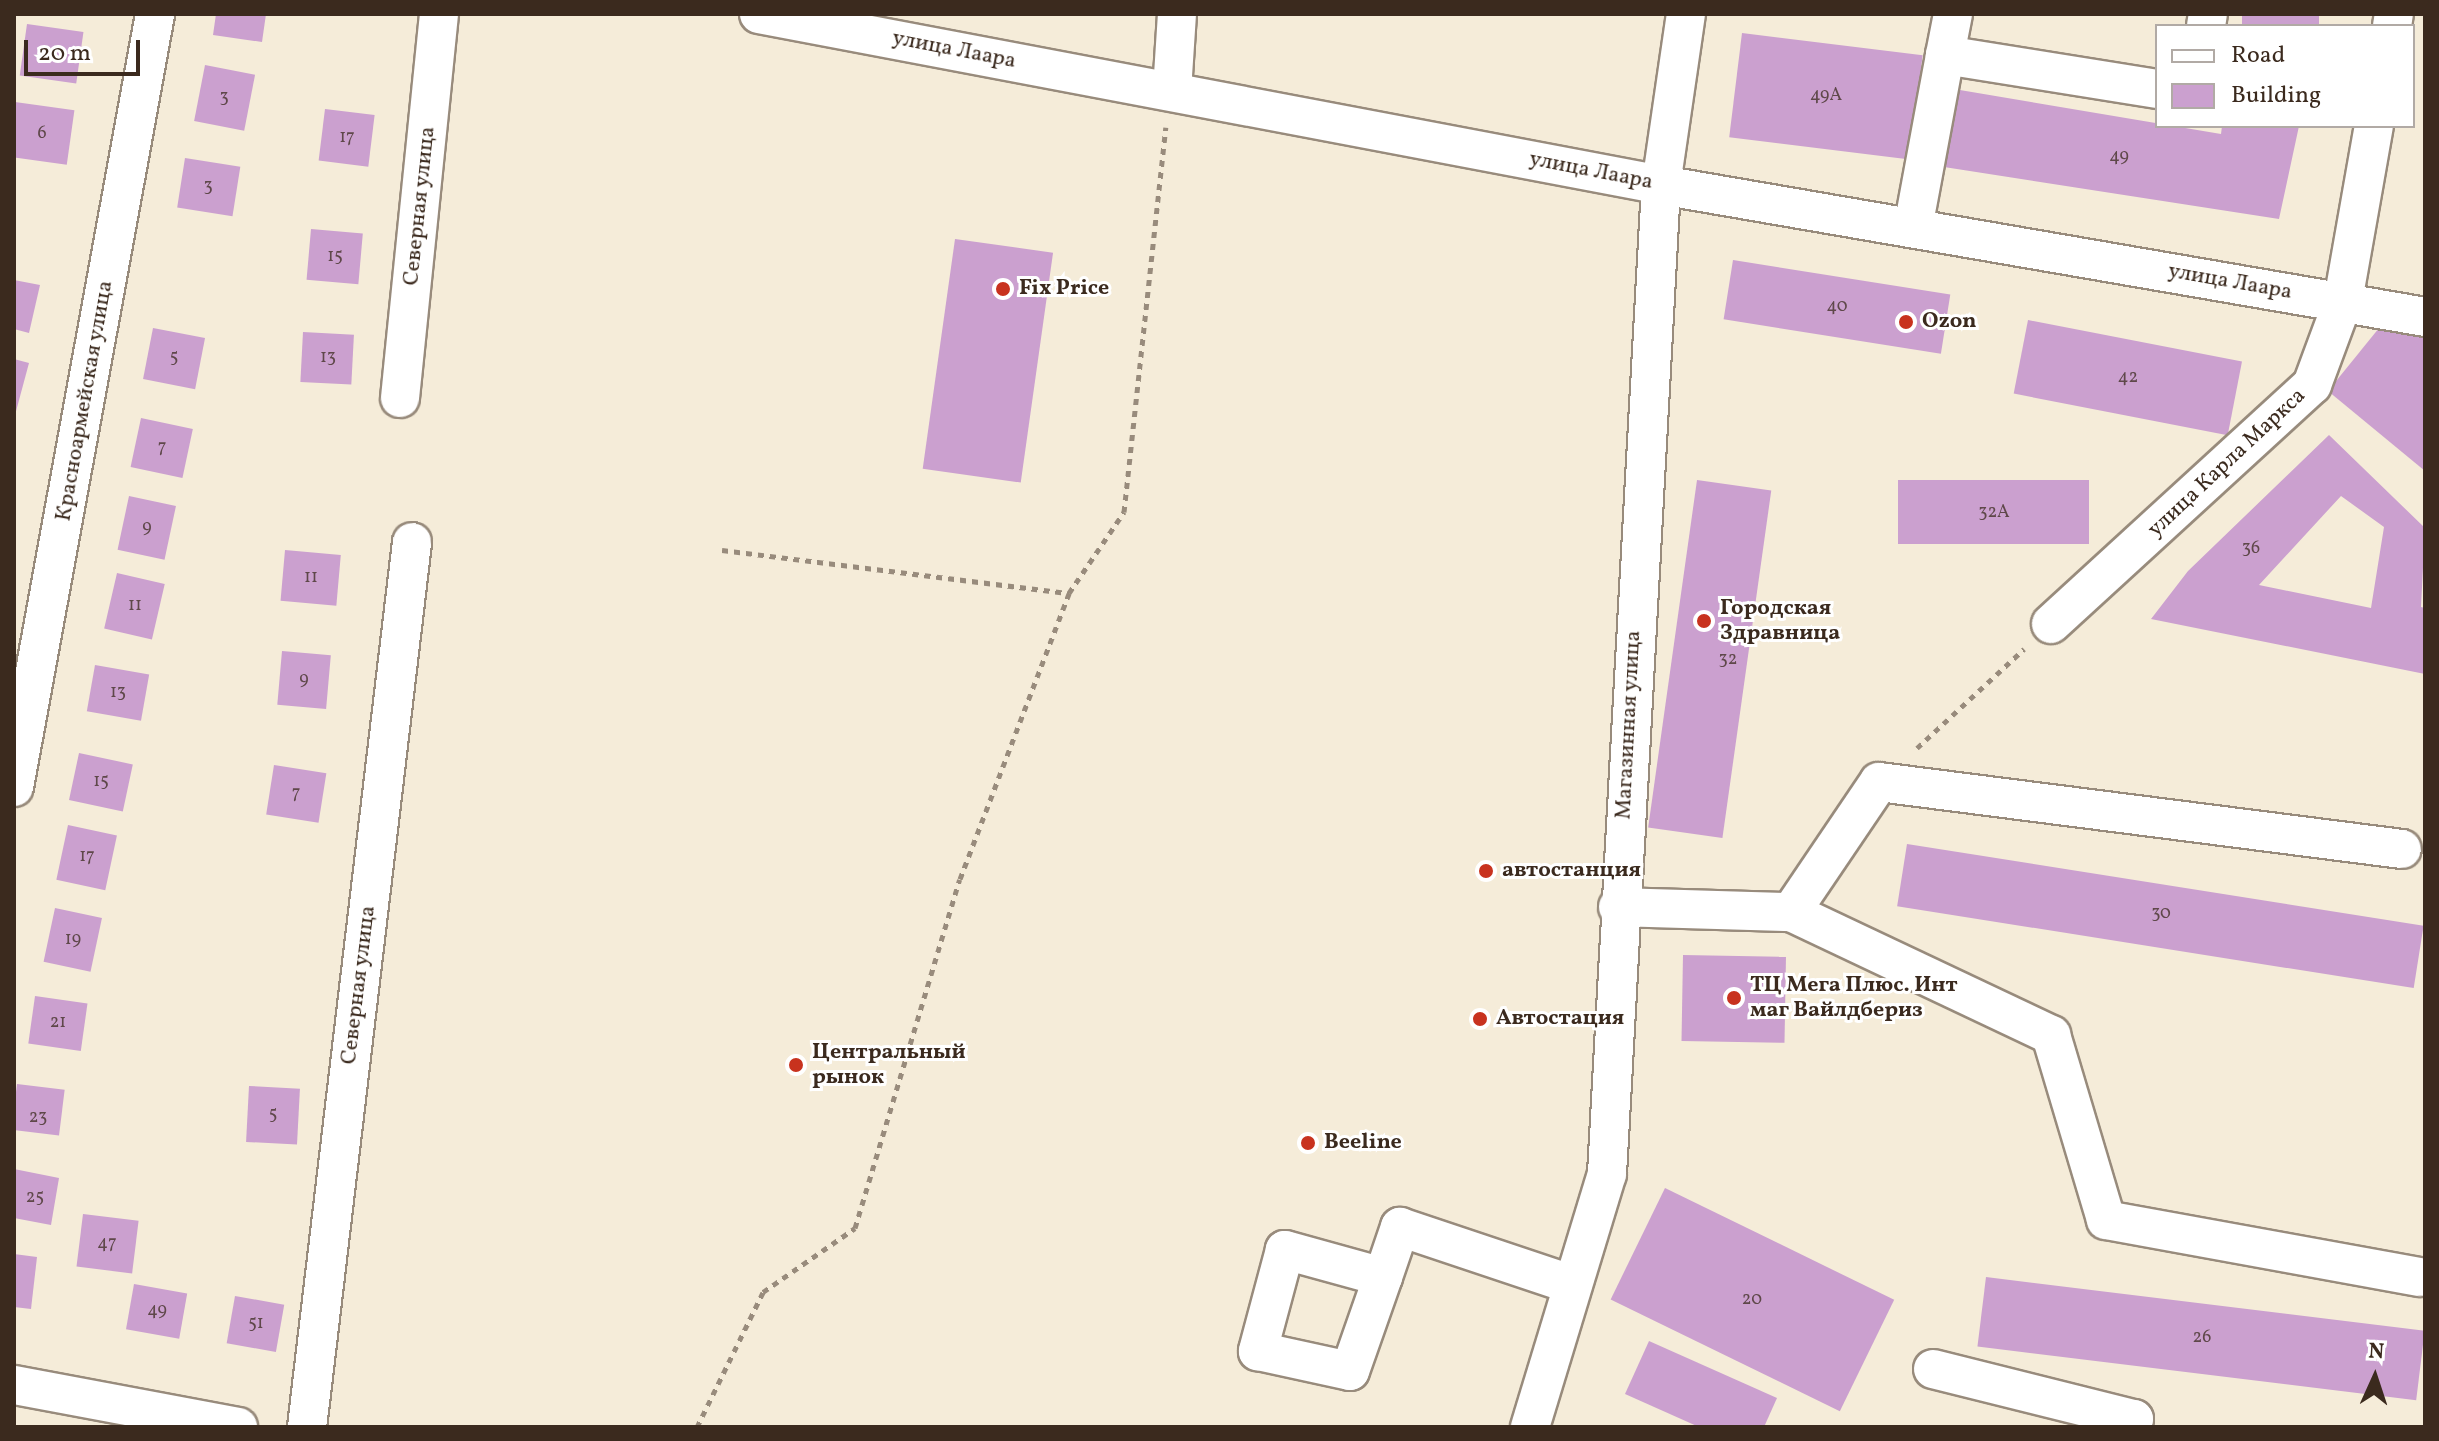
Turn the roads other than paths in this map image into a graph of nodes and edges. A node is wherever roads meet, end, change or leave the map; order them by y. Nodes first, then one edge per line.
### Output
1 (155, 14) edge
2 (439, 14) edge
3 (759, 14) edge
4 (1177, 14) edge
5 (1686, 14) edge
6 (1953, 14) edge
7 (1945, 55) junction
8 (2155, 89) edge
9 (1172, 91) junction
10 (2374, 128) edge
11 (1661, 185) junction
12 (1913, 228) junction
13 (2343, 301) junction
14 (2425, 317) edge
15 (400, 398) dead end
16 (412, 542) dead end
17 (2051, 624) road end
18 (14, 787) edge
19 (2402, 849) dead end
20 (1618, 907) junction
21 (1791, 912) junction
22 (1383, 1277) dead end
23 (2420, 1277) dead end
24 (1573, 1285) junction
25 (1933, 1369) dead end
26 (14, 1385) edge
27 (238, 1427) edge
28 (307, 1427) edge
29 (1530, 1427) edge
30 (2132, 1427) edge

1 - 18 street, Красноармейская улица
2 - 15 street, Северная улица
3 - 9 street, улица Лаара
4 - 9 street
5 - 11 street, Магазинная улица
6 - 7 street
7 - 8 street
7 - 12 street
9 - 11 street, улица Лаара
10 - 13 street, улица Карла Маркса
11 - 12 street, улица Лаара
11 - 20 street, Магазинная улица
12 - 13 street, улица Лаара
13 - 14 street, улица Лаара
13 - 17 street, улица Карла Маркса
16 - 28 street, Северная улица
19 - 21 street
20 - 21 street
20 - 24 street, Магазинная улица
21 - 23 street
22 - 24 street
24 - 29 street, Магазинная улица
25 - 30 street
26 - 27 street

